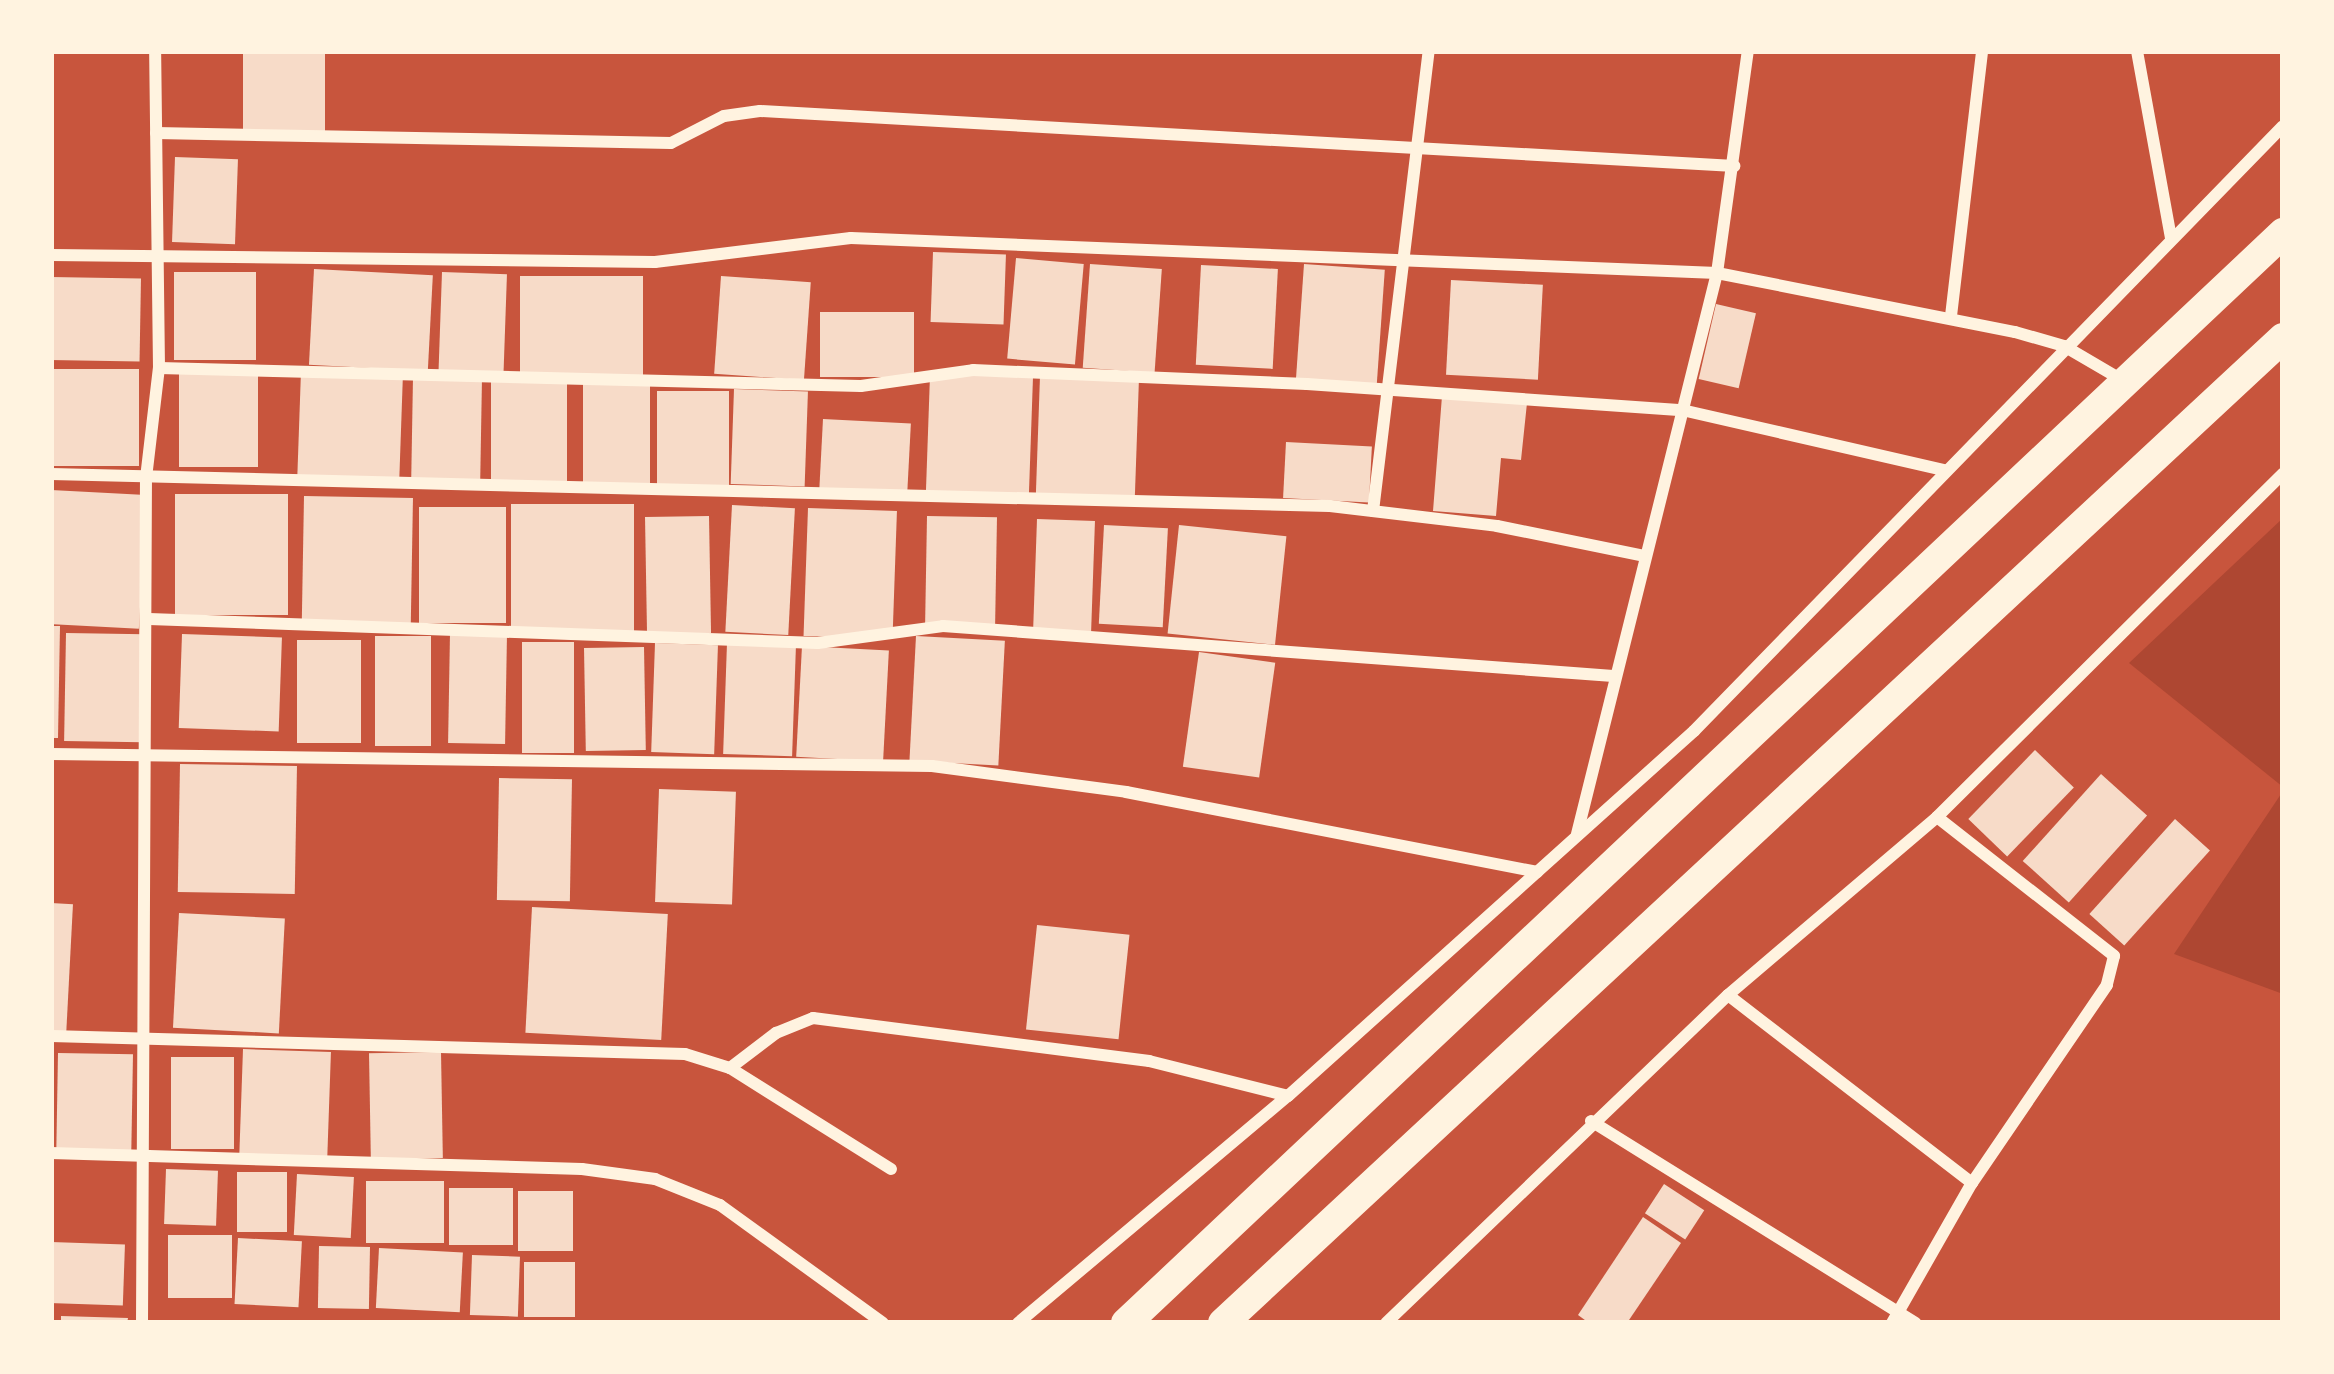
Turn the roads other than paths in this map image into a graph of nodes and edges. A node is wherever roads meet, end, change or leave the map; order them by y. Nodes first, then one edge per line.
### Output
1 (155, 51) edge
2 (1429, 51) edge
3 (1748, 51) edge
4 (1982, 51) edge
5 (2137, 51) edge
6 (2283, 126) edge
7 (156, 133) junction
8 (1418, 148) junction
9 (1734, 166) junction
10 (2283, 232) edge
11 (2171, 238) junction
12 (51, 254) edge
13 (158, 258) junction
14 (1401, 265) junction
15 (1717, 273) junction
16 (1951, 316) junction
17 (2280, 345) edge
18 (2064, 346) junction
19 (159, 368) junction
20 (2126, 382) junction
21 (1386, 389) junction
22 (1682, 410) junction
23 (1945, 470) junction
24 (2283, 473) edge
25 (51, 474) edge
26 (146, 478) junction
27 (1373, 512) junction
28 (1644, 556) junction
29 (149, 619) junction
30 (1612, 676) junction
31 (51, 754) edge
32 (146, 758) junction
33 (1937, 817) junction
34 (1576, 837) junction
35 (1537, 872) junction
36 (1728, 995) junction
37 (51, 1036) edge
38 (147, 1040) junction
39 (730, 1068) junction
40 (1288, 1096) junction
41 (1592, 1121) junction
42 (51, 1153) edge
43 (146, 1154) junction
44 (891, 1169) dead end
45 (1972, 1184) junction
46 (1894, 1320) edge
47 (142, 1323) edge
48 (883, 1323) edge
49 (1018, 1323) edge
50 (1126, 1323) edge
51 (1223, 1323) edge
52 (1386, 1323) edge
53 (1916, 1323) edge

1 - 7 street
2 - 8 street
3 - 9 street
4 - 16 street
5 - 11 street
6 - 11 street
7 - 8 street
7 - 13 street
8 - 9 street
8 - 14 street
9 - 15 street
10 - 20 main road
11 - 18 street
12 - 13 street
13 - 14 street
13 - 19 street
14 - 15 street
14 - 21 street
15 - 16 street
15 - 22 street
16 - 18 street
17 - 51 main road
18 - 20 street
18 - 23 street
19 - 21 street
19 - 26 street
20 - 50 main road
21 - 22 street
21 - 27 street
22 - 23 street
22 - 28 street
23 - 34 street
24 - 33 street
25 - 26 street
26 - 27 street
26 - 29 street
27 - 28 street
28 - 30 street
29 - 30 street
29 - 32 street
30 - 34 street
31 - 32 street
32 - 35 street
32 - 38 street
33 - 36 street
33 - 45 street
34 - 35 street
35 - 40 street
36 - 41 street
36 - 45 street
37 - 38 street
38 - 39 street
38 - 43 street
39 - 40 street
39 - 44 street
40 - 49 street
41 - 46 street
41 - 52 street
42 - 43 street
43 - 47 street
43 - 48 street
45 - 46 street
46 - 53 street

